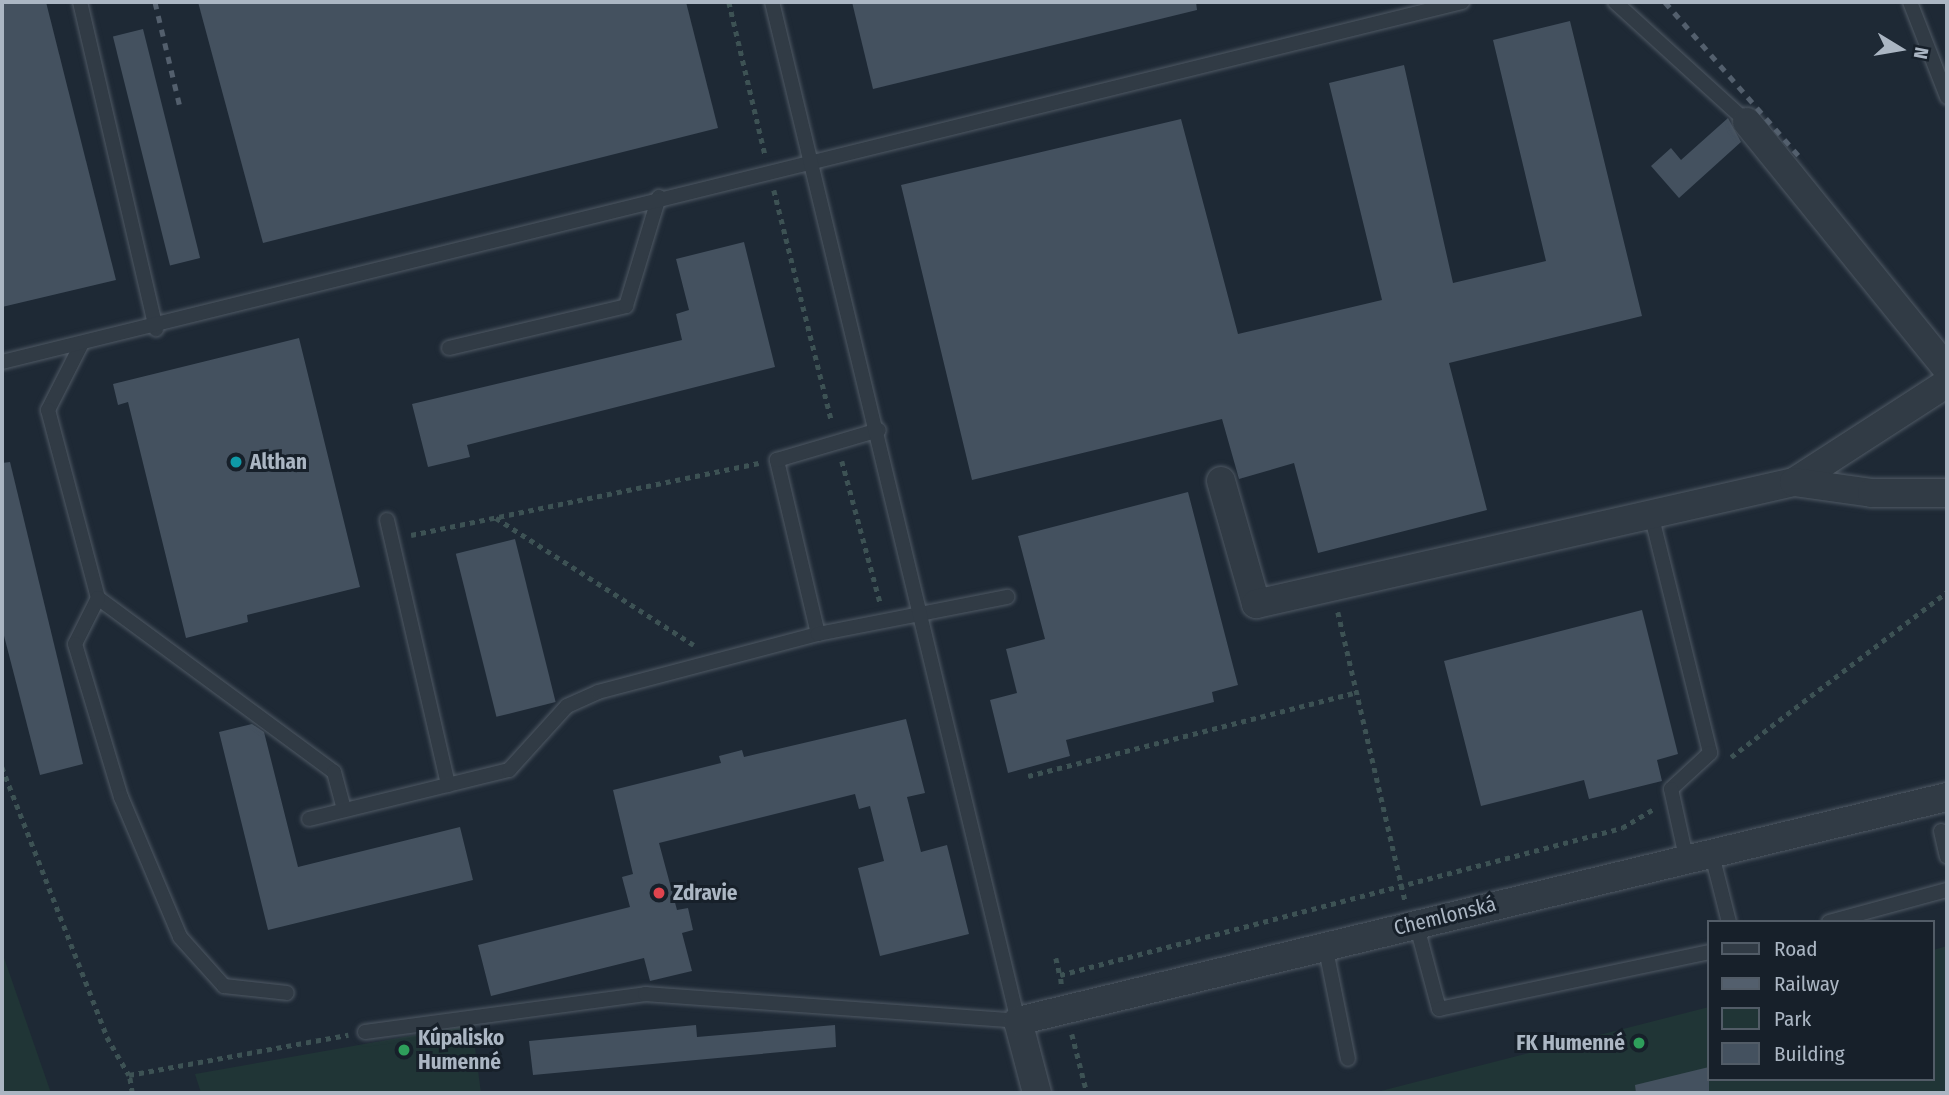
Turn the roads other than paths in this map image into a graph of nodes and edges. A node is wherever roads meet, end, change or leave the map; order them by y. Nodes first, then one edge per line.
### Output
1 (80, 2) edge
2 (772, 2) edge
3 (1462, 2) edge
4 (1615, 2) edge
5 (1910, 2) edge
6 (1947, 97) edge
7 (1746, 122) joint
8 (808, 158) junction
9 (659, 197) junction
10 (156, 328) junction
11 (82, 345) junction
12 (449, 348) dead end
13 (2, 362) edge
14 (1947, 369) edge
15 (1947, 383) edge
16 (879, 430) junction
17 (1221, 481) dead end
18 (1794, 482) junction
19 (1947, 493) edge
20 (1651, 514) junction
21 (387, 520) dead end
22 (1007, 597) dead end
23 (98, 598) junction
24 (920, 614) junction
25 (818, 634) junction
26 (448, 785) junction
27 (1947, 797) edge
28 (344, 810) junction
29 (309, 819) dead end
30 (1941, 831) dead end
31 (1698, 854) junction
32 (1947, 856) edge
33 (1947, 890) edge
34 (1728, 920) edge
35 (1836, 920) edge
36 (1416, 923) junction
37 (1325, 945) junction
38 (1708, 952) edge
39 (287, 993) dead end
40 (1018, 1021) junction
41 (365, 1032) road end
42 (1348, 1059) dead end
43 (1037, 1093) edge

1 - 10 lane
2 - 8 lane
3 - 8 lane
4 - 7 lane
5 - 6 lane
7 - 14 street
8 - 9 lane
8 - 16 lane
9 - 10 lane
9 - 12 lane
10 - 11 lane
11 - 13 lane
11 - 23 lane
15 - 18 street
16 - 24 lane
16 - 25 lane
17 - 20 street
18 - 19 street
18 - 20 street
20 - 31 lane
21 - 26 lane
22 - 24 lane
23 - 28 lane
23 - 39 lane
24 - 25 lane
24 - 40 lane
25 - 26 lane
26 - 28 lane
27 - 31 street, Chemlonská
28 - 29 lane
30 - 32 lane
31 - 34 lane
31 - 36 street, Chemlonská
33 - 35 lane
36 - 37 street, Chemlonská
36 - 38 lane
37 - 40 street, Chemlonská
37 - 42 lane
40 - 41 lane
40 - 43 street

